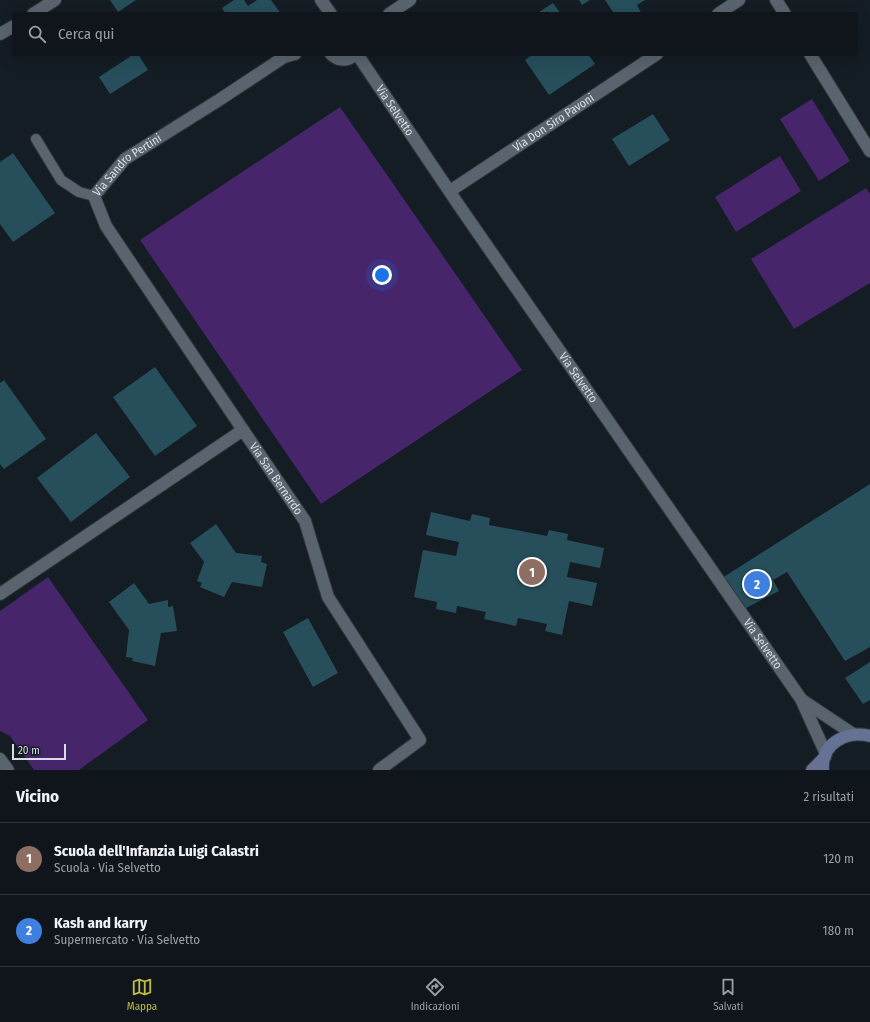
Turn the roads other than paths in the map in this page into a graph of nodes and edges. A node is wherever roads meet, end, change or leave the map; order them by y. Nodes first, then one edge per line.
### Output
1 (55, 0) edge
2 (321, 0) edge
3 (410, 0) edge
4 (739, 0) edge
5 (776, 0) edge
6 (36, 12) edge
7 (330, 12) edge
8 (391, 12) edge
9 (721, 12) edge
10 (784, 12) edge
11 (12, 27) edge
12 (0, 34) edge
13 (288, 56) edge
14 (332, 56) edge
15 (353, 56) edge
16 (357, 56) edge
17 (654, 56) edge
18 (811, 56) edge
19 (36, 139) dead end
20 (870, 151) edge
21 (450, 191) junction
22 (94, 196) junction
23 (242, 430) junction
24 (0, 594) edge
25 (800, 700) junction
26 (863, 734) edge
27 (825, 755) junction
28 (0, 759) edge
29 (8, 770) edge
30 (379, 770) edge
31 (812, 770) edge
32 (823, 770) edge

1 - 6 street
2 - 7 street
3 - 8 street
4 - 9 street
5 - 10 street
11 - 12 street
13 - 22 street, Via Sandro Pertini
14 - 15 street
16 - 21 street, Via Selvetto
17 - 21 street, Via Don Siro Pavoni
18 - 20 street
19 - 22 lane
21 - 25 street, Via Selvetto
22 - 23 street, Via Sandro Pertini
23 - 24 street, Via San Bernardo
23 - 30 street, Via San Bernardo
25 - 26 street, Via Selvetto
25 - 27 street, Via Selvetto
26 - 27 street
27 - 31 street
27 - 32 street
28 - 29 street

